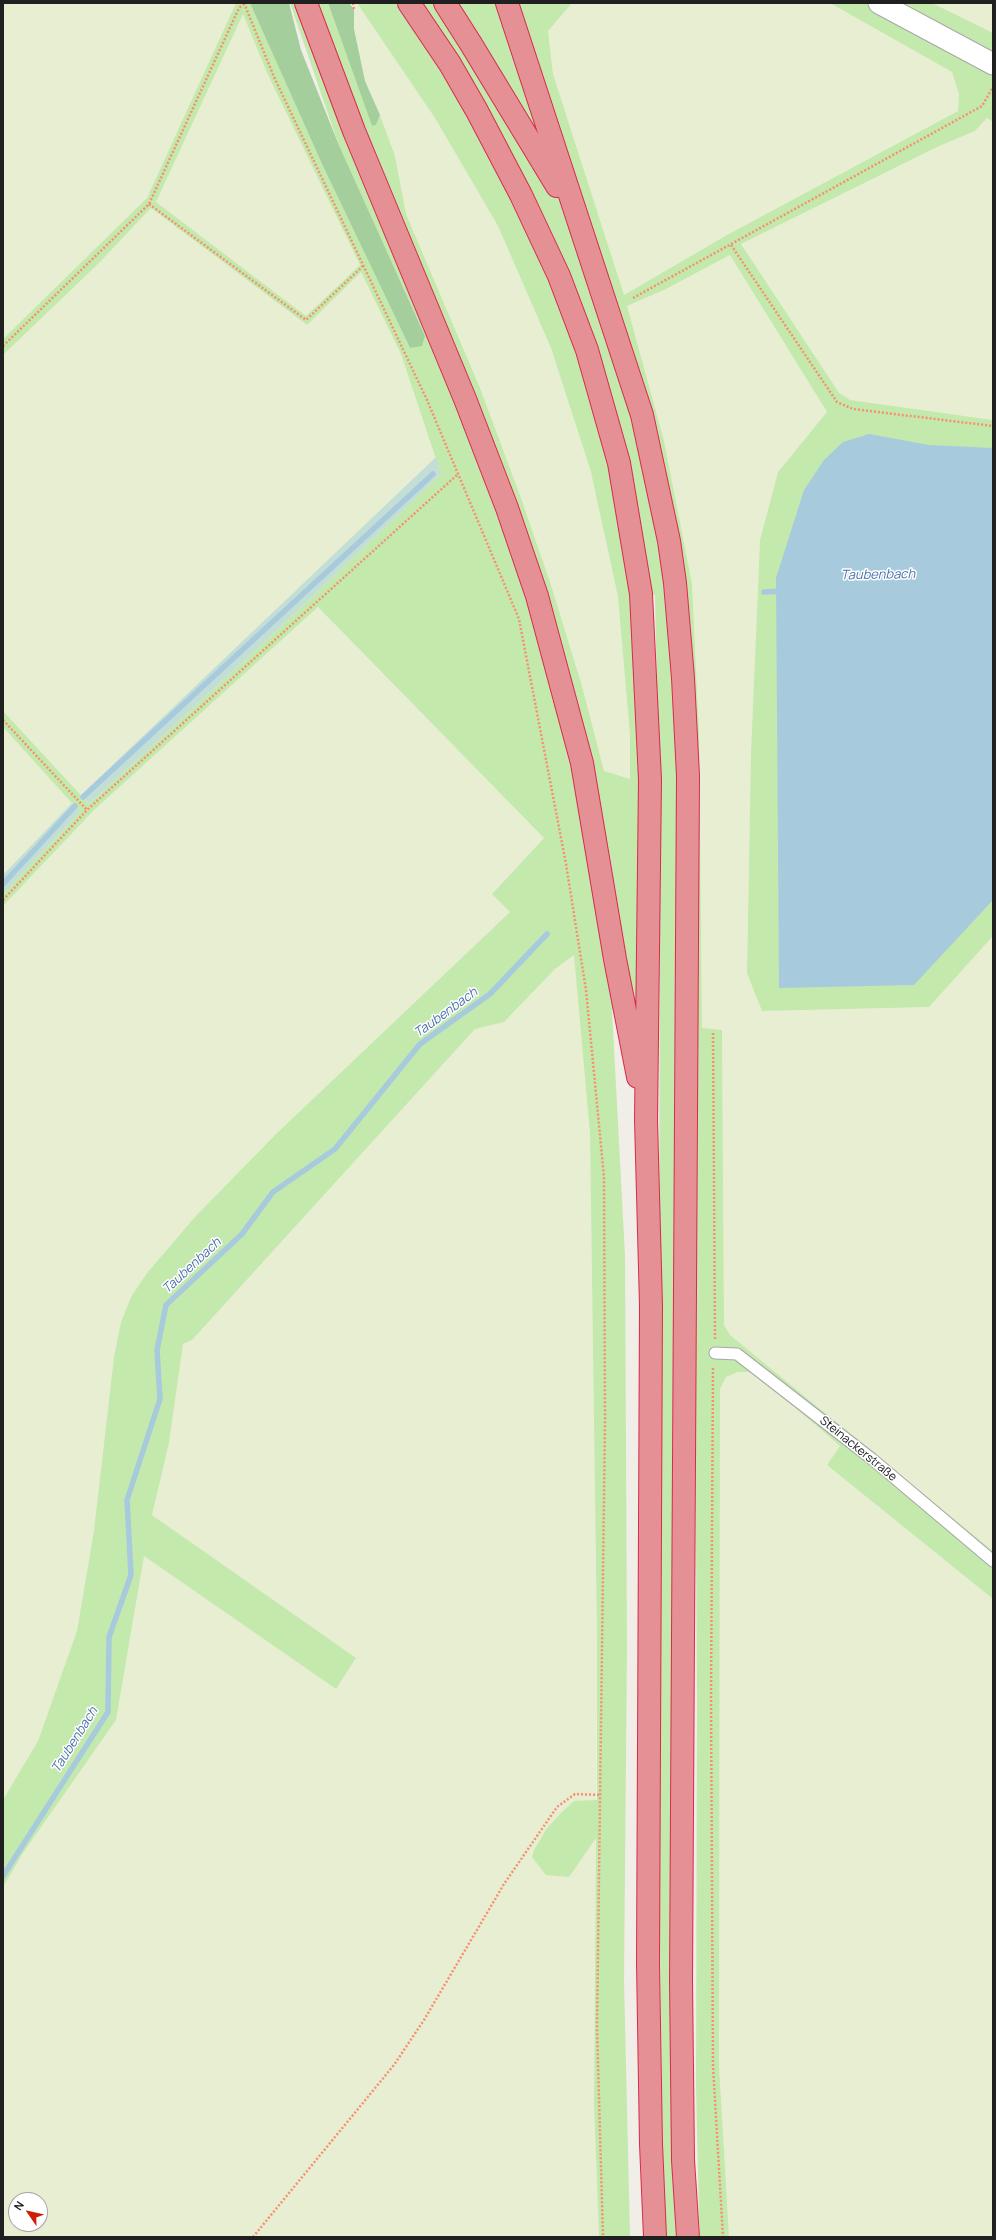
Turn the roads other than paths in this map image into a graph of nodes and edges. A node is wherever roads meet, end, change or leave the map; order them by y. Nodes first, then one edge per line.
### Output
1 (306, 3) edge
2 (409, 3) edge
3 (444, 3) edge
4 (506, 3) edge
5 (879, 3) edge
6 (993, 64) edge
7 (578, 222) junction
8 (646, 1120) junction
9 (715, 1353) road end
10 (993, 1561) edge
11 (655, 2237) edge
12 (688, 2237) edge

1 - 8 highway
2 - 8 highway
3 - 7 highway
4 - 7 highway
5 - 6 street
7 - 12 highway
8 - 11 highway
9 - 10 lane, Steinackerstraße

